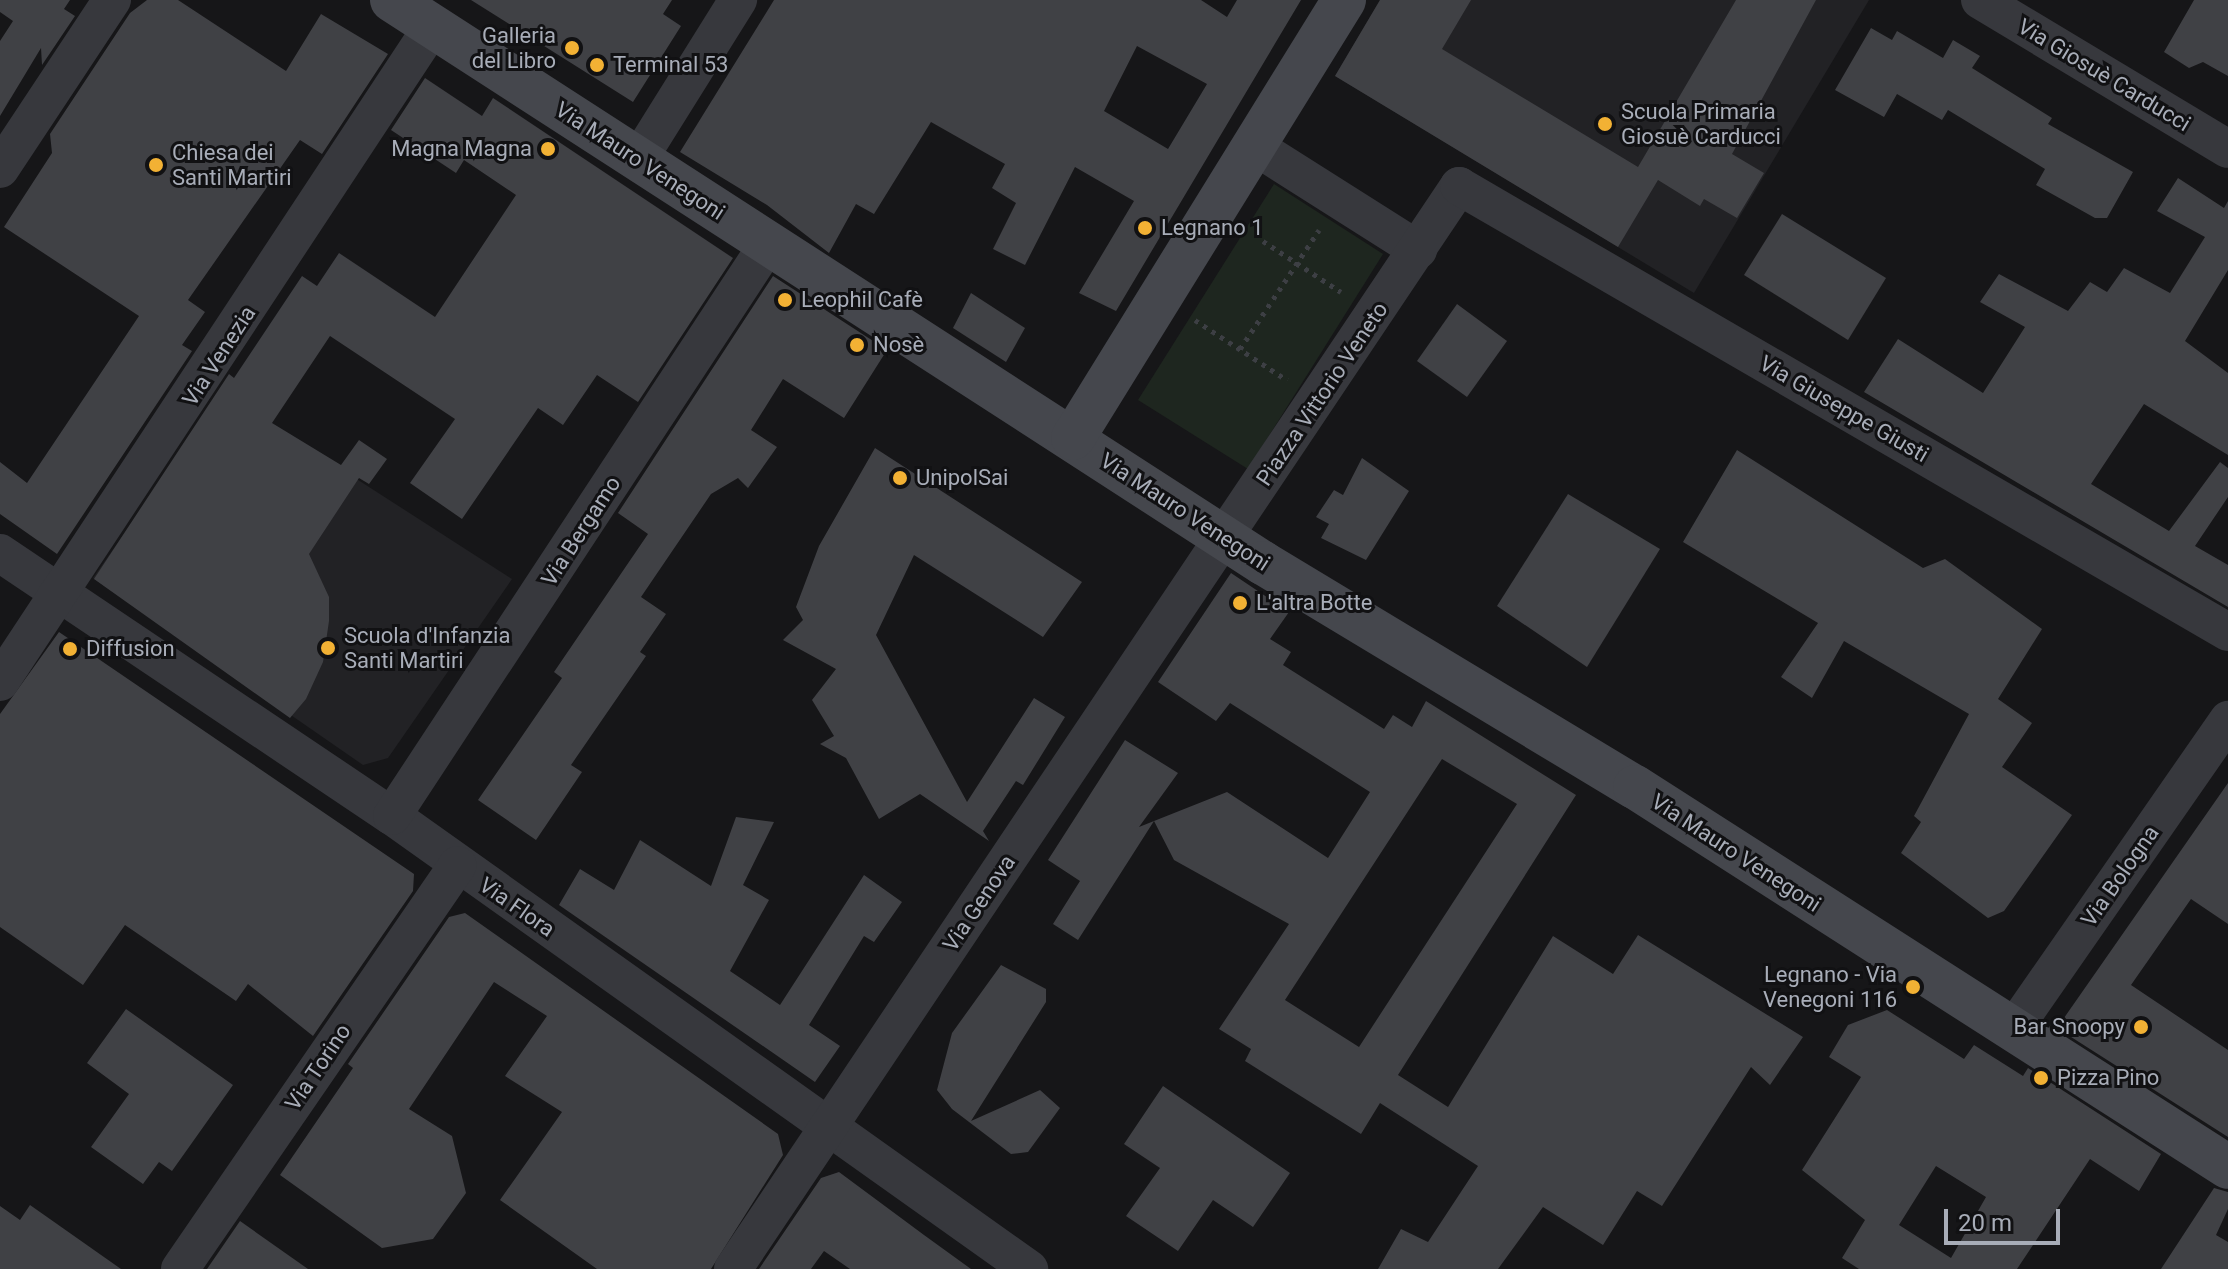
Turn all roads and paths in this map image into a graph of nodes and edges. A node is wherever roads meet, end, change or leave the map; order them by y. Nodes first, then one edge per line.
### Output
1 (112, 0) edge
2 (392, 0) edge
3 (738, 0) edge
4 (1344, 0) edge
5 (1980, 0) edge
6 (432, 27) junction
7 (1256, 147) junction
8 (2228, 149) edge
9 (638, 160) junction
10 (0, 169) edge
11 (1459, 186) joint
12 (1339, 199) junction
13 (1263, 241) dead end
14 (768, 244) junction
15 (1418, 250) junction
16 (1297, 263) junction
17 (1341, 292) dead end
18 (1162, 299) junction
19 (1240, 349) junction
20 (1317, 400) junction
21 (1073, 438) junction
22 (1225, 538) junction
23 (0, 553) edge
24 (61, 596) junction
25 (2228, 632) edge
26 (0, 682) edge
27 (2228, 720) edge
28 (392, 816) junction
29 (458, 865) junction
30 (2012, 1031) junction
31 (828, 1125) junction
32 (2228, 1167) edge
33 (180, 1269) edge
34 (733, 1269) edge
35 (1029, 1269) edge

1 - 10 street
2 - 6 street, Via Mauro Venegoni
3 - 9 street
4 - 7 street
5 - 8 street, Via Giosuè Carducci
6 - 9 street, Via Mauro Venegoni
6 - 24 street, Via Venezia
7 - 12 street
7 - 18 street
9 - 14 street, Via Mauro Venegoni
11 - 15 street, Piazza Vittorio Veneto
11 - 25 street, Via Giuseppe Giusti
12 - 15 street
12 - 16 path
13 - 16 path
14 - 21 street, Via Mauro Venegoni
14 - 28 street, Via Bergamo
15 - 20 street, Piazza Vittorio Veneto
16 - 17 path
16 - 19 path
18 - 19 path
18 - 21 street
19 - 20 path
20 - 22 street, Piazza Vittorio Veneto
21 - 22 street, Via Mauro Venegoni
22 - 30 street, Via Mauro Venegoni
22 - 31 street, Via Genova
23 - 24 street, Via Flora
24 - 26 street, Via Venezia
24 - 28 street, Via Flora
27 - 30 street, Via Bologna
28 - 29 street, Via Flora
29 - 31 street, Via Flora
29 - 33 street, Via Torino
30 - 32 street, Via Mauro Venegoni
31 - 34 street, Via Genova
31 - 35 street, Via Flora

